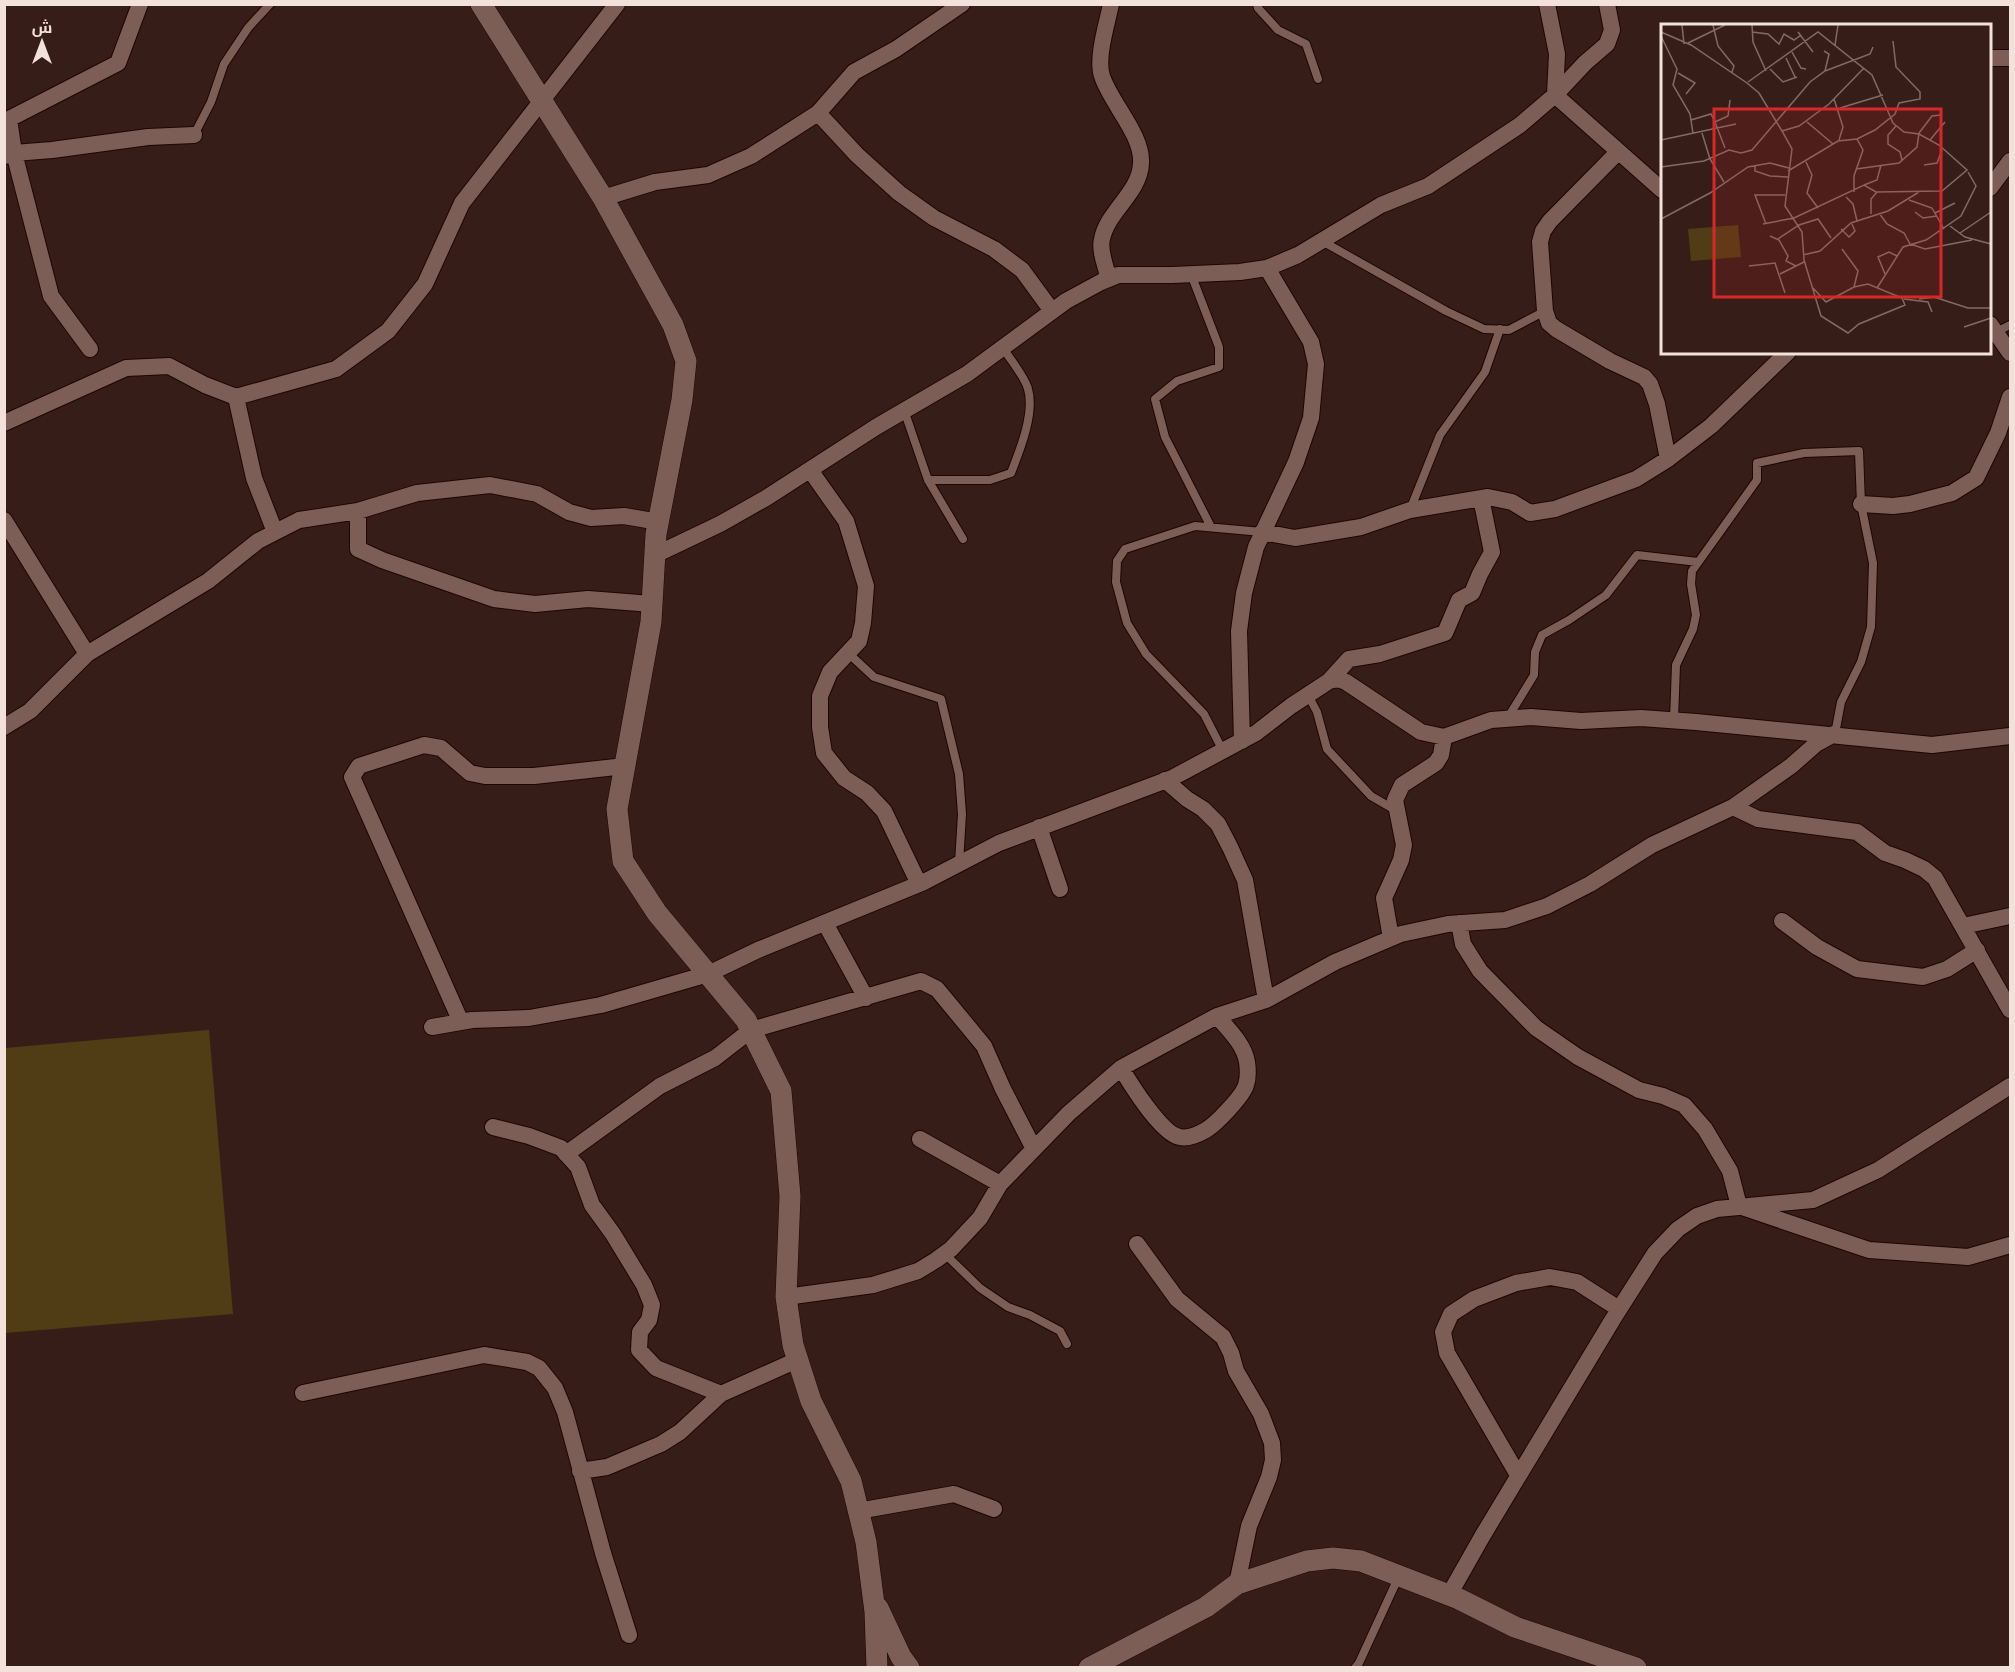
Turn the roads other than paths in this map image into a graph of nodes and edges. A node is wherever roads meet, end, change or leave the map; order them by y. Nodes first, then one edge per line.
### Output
1 (140, 4) edge
2 (270, 4) edge
3 (481, 4) edge
4 (618, 4) edge
5 (962, 4) edge
6 (1112, 4) edge
7 (1257, 4) edge
8 (1547, 4) edge
9 (1607, 4) edge
10 (1991, 58) edge
11 (2010, 58) edge
12 (1318, 79) dead end
13 (1555, 95) junction
14 (543, 101) junction
15 (818, 113) junction
16 (7, 115) edge
17 (194, 135) joint
18 (1618, 152) junction
19 (9, 155) edge
20 (2010, 161) edge
21 (1991, 185) edge
22 (1661, 189) edge
23 (603, 198) junction
24 (1322, 241) junction
25 (1267, 268) junction
26 (1191, 274) junction
27 (1109, 279) junction
28 (1052, 311) junction
29 (1545, 311) junction
30 (1999, 327) edge
31 (1500, 330) junction
32 (1003, 348) junction
33 (90, 349) dead end
34 (2010, 353) edge
35 (1786, 354) edge
36 (236, 397) junction
37 (2010, 397) edge
38 (904, 410) junction
39 (4, 423) edge
40 (1668, 459) junction
41 (810, 470) junction
42 (928, 480) junction
43 (1481, 498) junction
44 (1861, 504) junction
45 (1410, 510) junction
46 (358, 511) junction
47 (4, 520) edge
48 (659, 522) junction
49 (1211, 527) junction
50 (275, 532) junction
51 (1262, 532) junction
52 (963, 539) dead end
53 (655, 555) junction
54 (1698, 562) junction
55 (652, 604) junction
56 (848, 652) junction
57 (87, 654) junction
58 (1329, 681) junction
59 (1307, 694) junction
60 (1507, 719) junction
61 (1674, 720) junction
62 (4, 726) edge
63 (1835, 734) junction
64 (2010, 736) edge
65 (1444, 737) junction
66 (1242, 741) junction
67 (1223, 752) junction
68 (625, 766) junction
69 (1165, 780) junction
70 (1733, 807) junction
71 (1397, 811) junction
72 (1039, 827) junction
73 (959, 864) junction
74 (919, 884) junction
75 (1060, 889) dead end
76 (2010, 916) edge
77 (1782, 921) dead end
78 (825, 923) junction
79 (1459, 923) junction
80 (1964, 926) junction
81 (1391, 938) junction
82 (1977, 950) junction
83 (708, 974) junction
84 (866, 998) junction
85 (1266, 1000) junction
86 (2010, 1010) edge
87 (1217, 1016) junction
88 (461, 1022) junction
89 (432, 1027) dead end
90 (751, 1030) junction
91 (1121, 1068) junction
92 (2010, 1086) edge
93 (493, 1127) dead end
94 (920, 1139) dead end
95 (1035, 1149) junction
96 (566, 1154) junction
97 (1000, 1184) junction
98 (1739, 1206) junction
99 (1137, 1244) dead end
100 (2010, 1245) edge
101 (945, 1254) junction
102 (786, 1297) junction
103 (1619, 1309) junction
104 (1067, 1344) dead end
105 (797, 1360) junction
106 (303, 1393) dead end
107 (721, 1394) junction
108 (580, 1472) junction
109 (1518, 1475) junction
110 (994, 1509) dead end
111 (858, 1510) junction
112 (1399, 1575) junction
113 (1238, 1584) junction
114 (1449, 1595) junction
115 (873, 1596) junction
116 (629, 1635) dead end
117 (877, 1668) edge
118 (909, 1668) edge
119 (1089, 1668) edge
120 (1355, 1668) edge
121 (1636, 1668) edge

1 - 16 street
2 - 17 lane
3 - 14 street
4 - 14 street
5 - 15 street
6 - 27 street
7 - 12 lane
8 - 13 street
9 - 13 street
10 - 11 street
13 - 18 street
13 - 24 street
14 - 23 street
14 - 36 street
15 - 23 street
15 - 28 street
16 - 19 street
17 - 19 street
18 - 22 street
18 - 29 street
19 - 33 street
20 - 21 street
23 - 48 street
24 - 25 street
24 - 31 lane
25 - 26 street
25 - 51 street
26 - 27 street
26 - 49 lane
27 - 28 street
28 - 32 street
29 - 31 lane
29 - 40 street
30 - 34 street
31 - 45 lane
32 - 38 street
32 - 42 lane
35 - 40 street
36 - 39 street
36 - 50 street
37 - 44 street
38 - 41 street
38 - 42 lane
40 - 43 street
41 - 53 street
41 - 56 street
42 - 52 lane
43 - 45 street
43 - 58 street
44 - 54 lane
44 - 63 lane
45 - 51 street
46 - 48 street
46 - 50 street
46 - 55 street
47 - 57 street
48 - 53 street
49 - 51 lane
49 - 67 lane
50 - 57 street
51 - 66 street
53 - 55 street
54 - 60 lane
54 - 61 lane
55 - 68 street
56 - 73 lane
56 - 74 street
57 - 62 street
58 - 59 street
58 - 65 street
59 - 66 street
59 - 71 lane
60 - 61 street
60 - 65 street
61 - 63 street
63 - 64 street
63 - 70 street
65 - 71 street
66 - 67 street
67 - 69 street
68 - 83 street
68 - 88 street
69 - 72 street
69 - 85 street
70 - 79 street
70 - 80 street
71 - 81 street
72 - 73 street
72 - 75 street
73 - 74 street
74 - 78 street
76 - 80 street
77 - 82 street
78 - 83 street
78 - 84 street
79 - 81 street
79 - 98 street
80 - 82 street
81 - 85 street
82 - 86 street
83 - 88 street
83 - 90 street
84 - 90 street
84 - 95 street
85 - 87 street
87 - 91 street
87 - 91 street
88 - 89 street
90 - 96 street
90 - 102 street
91 - 95 street
92 - 98 street
93 - 96 street
94 - 97 street
95 - 97 street
96 - 107 street
97 - 101 street
98 - 100 street
98 - 103 street
99 - 113 street
101 - 102 street
101 - 104 lane
102 - 105 street
103 - 109 street
103 - 109 street
105 - 107 street
105 - 111 street
106 - 108 street
107 - 108 street
108 - 116 street
109 - 114 street
110 - 111 street
111 - 115 street
112 - 113 street
112 - 114 street
112 - 120 lane
113 - 119 street
114 - 121 street
115 - 117 street
115 - 118 street

